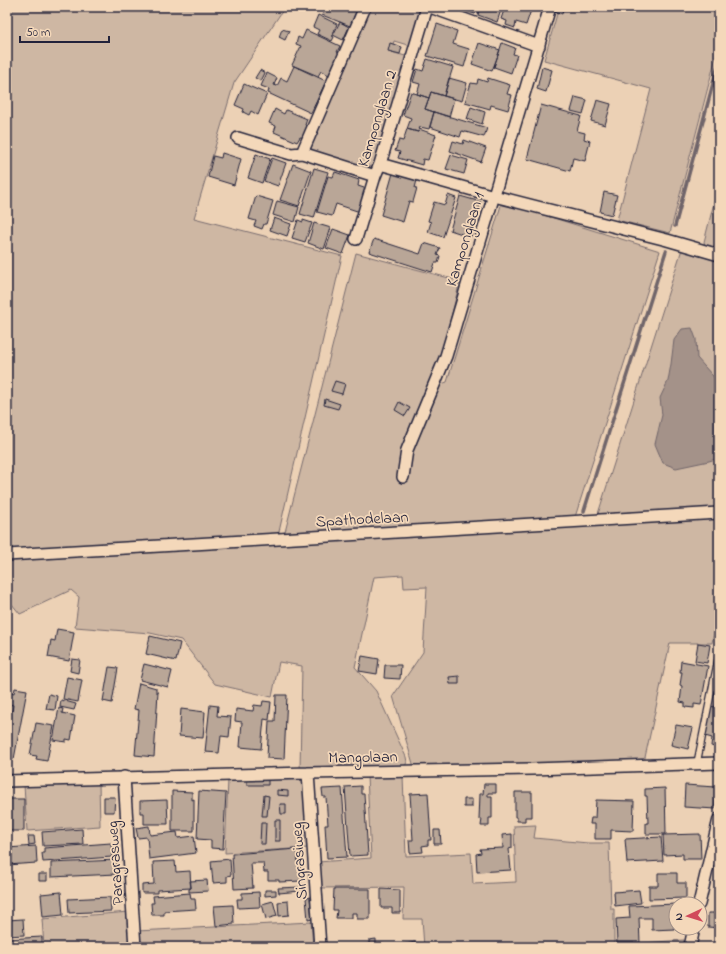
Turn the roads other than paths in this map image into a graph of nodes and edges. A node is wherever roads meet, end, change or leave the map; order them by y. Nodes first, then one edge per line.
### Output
1 (365, 7) edge
2 (427, 7) edge
3 (430, 7) edge
4 (550, 7) edge
5 (539, 46) junction
6 (238, 138) dead end
7 (302, 153) junction
8 (380, 164) junction
9 (375, 176) junction
10 (494, 196) junction
11 (356, 239) dead end
12 (719, 255) edge
13 (402, 477) dead end
14 (719, 513) edge
15 (7, 556) edge
16 (719, 654) edge
17 (719, 762) edge
18 (697, 763) junction
19 (308, 773) junction
20 (124, 777) junction
21 (7, 781) edge
22 (719, 819) edge
23 (701, 896) edge
24 (692, 936) edge
25 (135, 947) edge
26 (320, 947) edge
27 (690, 947) edge

1 - 7 street
2 - 8 street, Kamponglaan 2
3 - 5 street
4 - 5 street, Kamponglaan 1
5 - 10 street, Kamponglaan 1
6 - 7 street
7 - 9 street
8 - 9 street, Kamponglaan 2
8 - 10 street
9 - 11 street, Kamponglaan 2
10 - 12 street
10 - 13 street, Kamponglaan 1
14 - 15 street, Spathodelaan
16 - 18 lane
17 - 18 street, Mangolaan
18 - 19 street, Mangolaan
19 - 20 street, Mangolaan
19 - 26 street, Singrasiweg
20 - 21 street, Mangolaan
20 - 25 street, Paragrasweg
22 - 23 street
24 - 27 street

